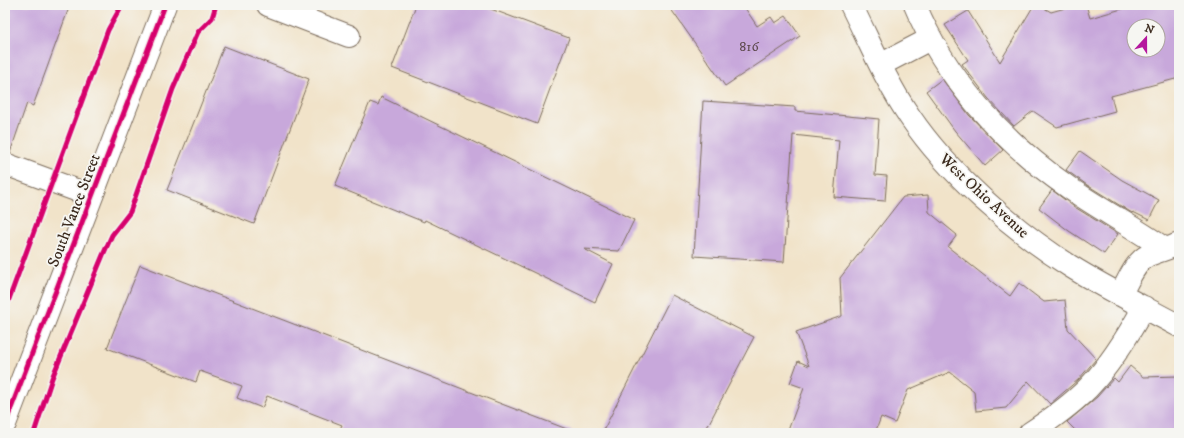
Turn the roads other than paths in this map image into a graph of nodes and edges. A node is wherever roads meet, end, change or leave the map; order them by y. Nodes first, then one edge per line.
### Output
1 (165, 5) edge
2 (268, 5) edge
3 (851, 5) edge
4 (915, 5) edge
5 (349, 36) dead end
6 (930, 39) junction
7 (880, 66) junction
8 (5, 164) edge
9 (92, 196) junction
10 (1172, 246) edge
11 (1120, 295) junction
12 (1144, 307) junction
13 (1179, 326) edge
14 (5, 424) edge
15 (1030, 433) edge

1 - 9 street, South Vance Street
2 - 5 street
3 - 7 street, West Ohio Avenue
4 - 6 street
6 - 7 street
6 - 10 street
7 - 11 street, West Ohio Avenue
8 - 9 street
9 - 14 street, South Vance Street
10 - 11 street
11 - 12 street, West Ohio Avenue
12 - 13 street, West Ohio Avenue
12 - 15 street

